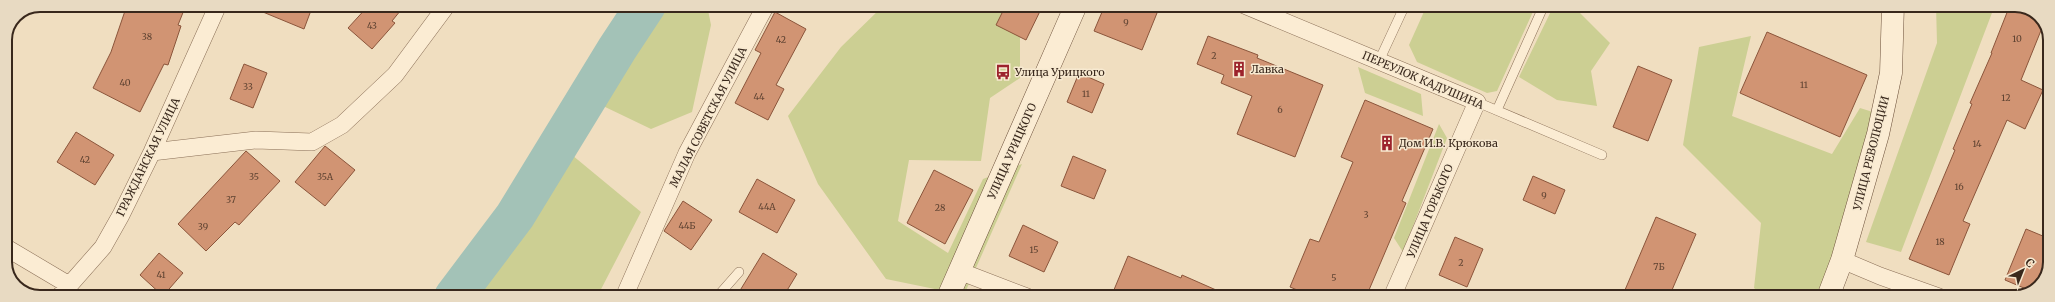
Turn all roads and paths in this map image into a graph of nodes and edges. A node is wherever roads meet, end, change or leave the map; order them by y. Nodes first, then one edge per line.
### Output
1 (215, 12) edge
2 (442, 12) edge
3 (762, 12) edge
4 (1073, 12) edge
5 (1261, 12) edge
6 (1402, 12) edge
7 (1541, 12) edge
8 (1893, 12) edge
9 (1378, 61) junction
10 (1477, 102) junction
11 (1497, 110) junction
12 (152, 152) junction
13 (1602, 155) dead end
14 (12, 252) edge
15 (1842, 260) junction
16 (959, 271) junction
17 (738, 272) dead end
18 (63, 290) edge
19 (65, 290) edge
20 (627, 290) edge
21 (723, 290) edge
22 (951, 290) edge
23 (1009, 290) edge
24 (1395, 290) edge
25 (1831, 290) edge
26 (1919, 290) edge

1 - 12 street, ГРАЖДАНСКАЯ УЛИЦА
2 - 12 street
3 - 20 street, МАЛАЯ СОВЕТСКАЯ УЛИЦА
4 - 16 main road, УЛИЦА УРИЦКОГО
5 - 9 street, ПЕРЕУЛОК КАДУШИНА
6 - 9 lane
7 - 11 lane
8 - 15 main road, УЛИЦА РЕВОЛЮЦИИ
9 - 10 street, ПЕРЕУЛОК КАДУШИНА
10 - 11 lane, ПЕРЕУЛОК КАДУШИНА
10 - 24 street, УЛИЦА ГОРЬКОГО
11 - 13 lane, ПЕРЕУЛОК КАДУШИНА
12 - 19 street, ГРАЖДАНСКАЯ УЛИЦА
14 - 18 street
15 - 25 main road, УЛИЦА РЕВОЛЮЦИИ
15 - 26 street
16 - 22 main road, УЛИЦА УРИЦКОГО
16 - 23 street
17 - 21 lane

